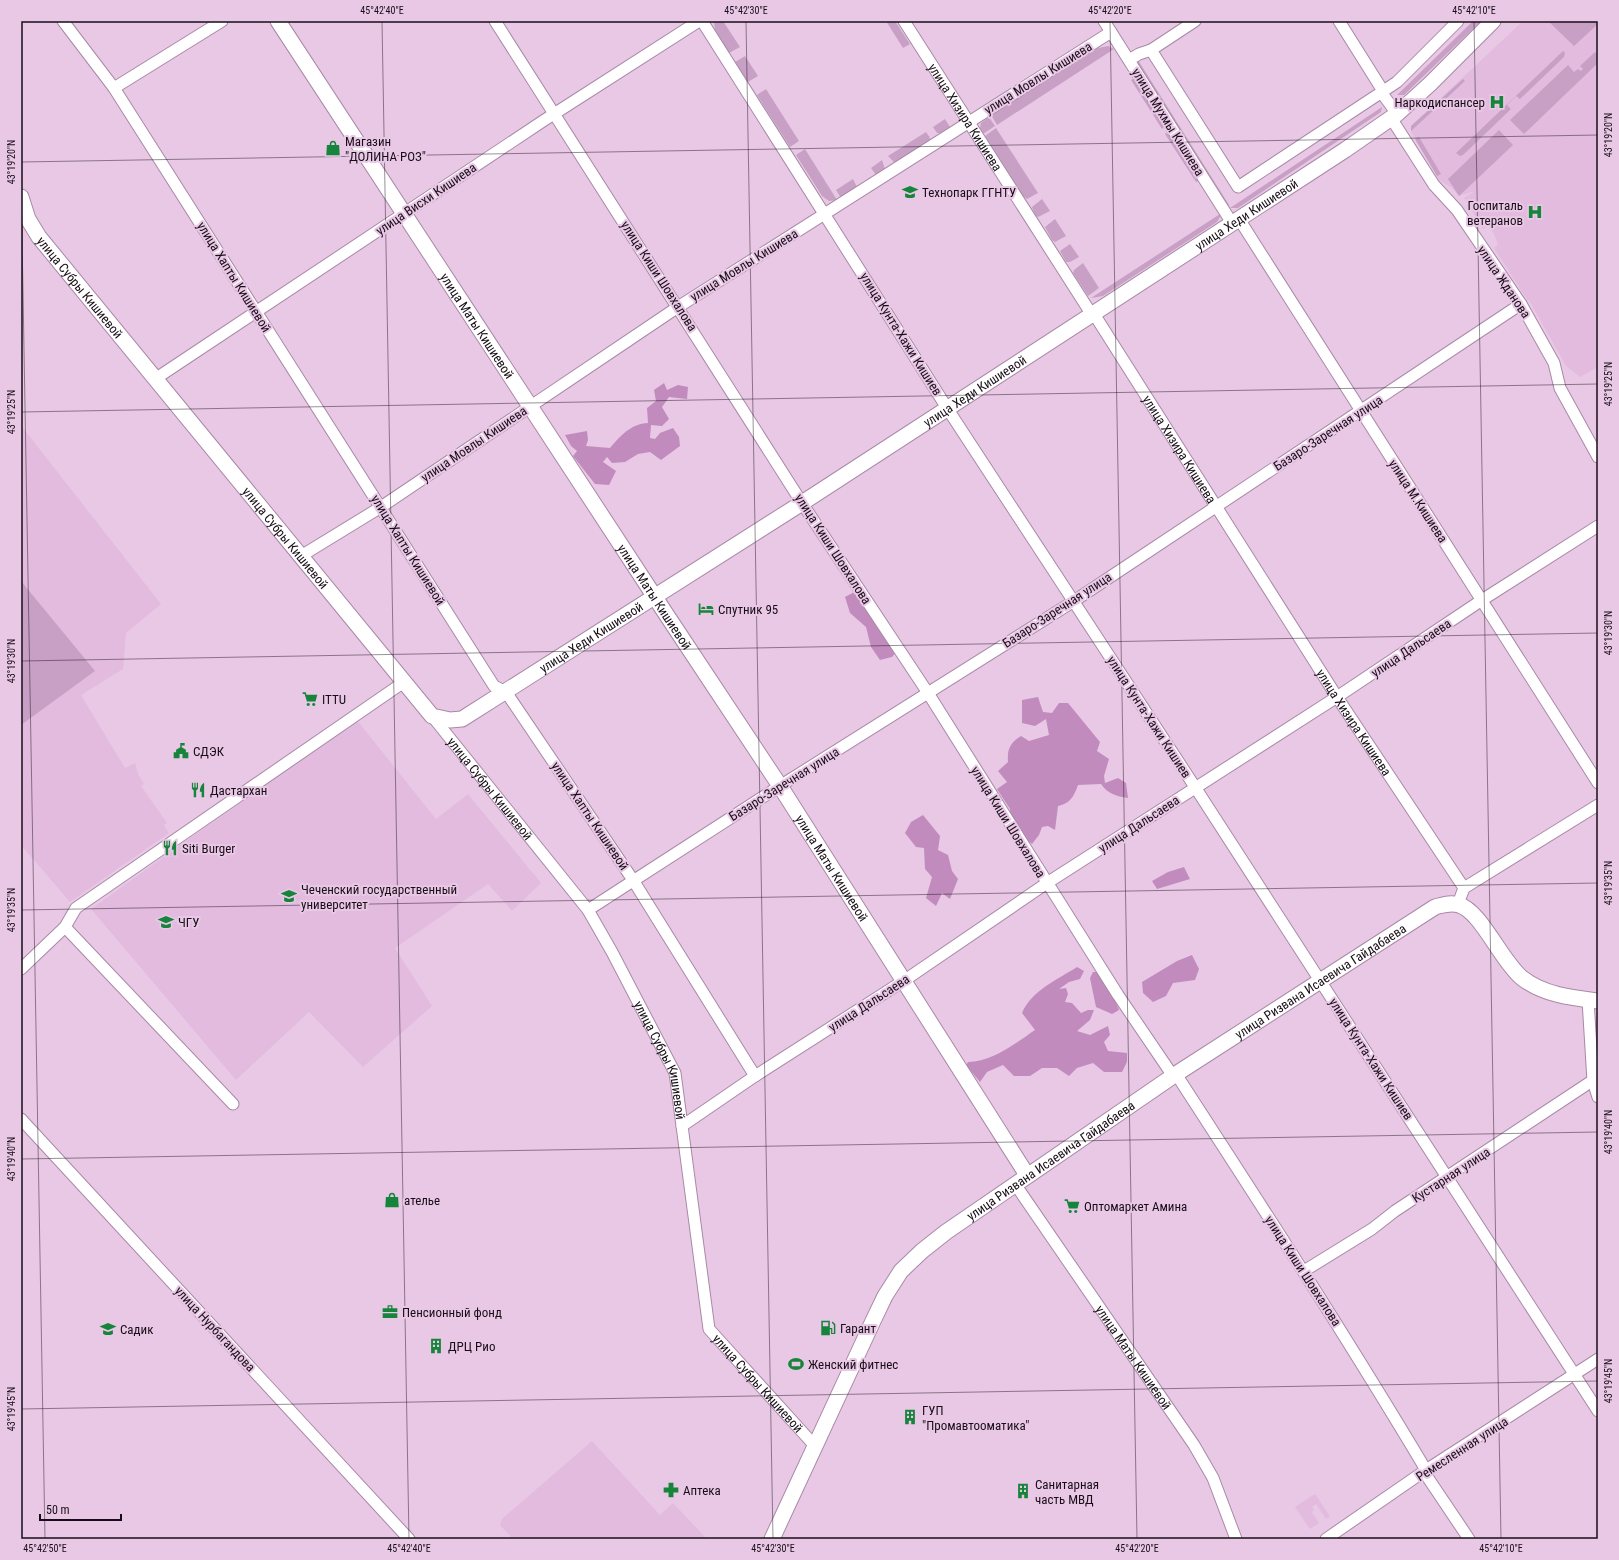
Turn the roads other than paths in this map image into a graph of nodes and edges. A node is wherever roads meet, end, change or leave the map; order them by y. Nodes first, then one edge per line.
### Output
1 (63, 21) edge
2 (222, 21) edge
3 (278, 21) edge
4 (496, 21) edge
5 (701, 21) edge
6 (904, 21) edge
7 (1104, 21) edge
8 (1195, 21) edge
9 (1339, 21) edge
10 (1458, 21) edge
11 (1493, 21) edge
12 (1111, 32) junction
13 (1151, 50) junction
14 (1129, 60) junction
15 (114, 88) junction
16 (1383, 91) junction
17 (554, 114) junction
18 (1394, 116) junction
19 (969, 122) junction
20 (21, 197) edge
21 (404, 214) junction
22 (825, 215) junction
23 (1235, 221) junction
24 (25, 222) edge
25 (1521, 304) junction
26 (678, 307) junction
27 (256, 313) junction
28 (1093, 314) junction
29 (155, 379) junction
30 (530, 407) junction
31 (947, 408) junction
32 (1361, 411) junction
33 (1598, 457) edge
34 (802, 503) junction
35 (381, 507) junction
36 (1215, 507) junction
37 (1598, 526) edge
38 (301, 556) junction
39 (655, 598) junction
40 (1482, 600) junction
41 (1074, 601) junction
42 (404, 682) junction
43 (506, 692) junction
44 (928, 693) junction
45 (1338, 697) junction
46 (432, 716) junction
47 (1598, 783) edge
48 (780, 786) junction
49 (1195, 787) junction
50 (1598, 805) edge
51 (633, 880) junction
52 (1047, 884) junction
53 (1464, 888) junction
54 (1458, 904) junction
55 (588, 910) junction
56 (66, 927) junction
57 (21, 969) edge
58 (905, 980) junction
59 (1320, 982) junction
60 (1593, 1001) edge
61 (1175, 1075) junction
62 (755, 1076) junction
63 (1596, 1079) edge
64 (1598, 1097) edge
65 (233, 1104) dead end
66 (21, 1119) edge
67 (682, 1126) junction
68 (1028, 1175) junction
69 (1447, 1177) junction
70 (1015, 1184) junction
71 (1304, 1271) junction
72 (1598, 1359) edge
73 (1575, 1376) junction
74 (1598, 1411) edge
75 (815, 1446) junction
76 (1425, 1471) junction
77 (409, 1539) edge
78 (772, 1539) edge
79 (1236, 1539) edge
80 (1326, 1539) edge
81 (1469, 1539) edge

1 - 15 street, улица Хапты Кишиевой
2 - 15 street
3 - 21 street, улица Маты Кишиевой
4 - 17 street, улица Киши Шовхалова
5 - 17 street, улица Висхи Кишиева
5 - 22 street, улица Кунта-Хажи Кишиев
6 - 19 street, улица Хизира Кишиева
7 - 12 street, улица Мухмы Кишиева
8 - 13 street
9 - 16 street, улица Жданова
10 - 16 street
11 - 18 street, улица Хеди Кишиевой
12 - 14 street, улица Мухмы Кишиева
12 - 19 street, улица Мовлы Кишиева
13 - 14 street
13 - 16 street
14 - 23 street, улица Мухмы Кишиева
15 - 27 street, улица Хапты Кишиевой
16 - 18 street, улица Жданова
17 - 21 street, улица Висхи Кишиева
17 - 26 street, улица Киши Шовхалова
18 - 23 street, улица Хеди Кишиевой
18 - 25 street, улица Жданова
19 - 22 street, улица Мовлы Кишиева
19 - 28 street, улица Хизира Кишиева
20 - 24 street, улица Субры Кишиевой
21 - 27 street, улица Висхи Кишиева
21 - 30 street, улица Маты Кишиевой
22 - 26 street, улица Мовлы Кишиева
22 - 31 street, улица Кунта-Хажи Кишиев
23 - 28 street, улица Хеди Кишиевой
23 - 32 street, улица М.Кишиева
24 - 29 street, улица Субры Кишиевой
25 - 32 street, Базаро-Заречная улица
25 - 33 street, улица Жданова
26 - 30 street, улица Мовлы Кишиева
26 - 34 street, улица Киши Шовхалова
27 - 29 street, улица Висхи Кишиева
27 - 35 street, улица Хапты Кишиевой
28 - 31 street, улица Хеди Кишиевой
28 - 36 street, улица Хизира Кишиева
29 - 38 street, улица Субры Кишиевой
30 - 35 street, улица Мовлы Кишиева
30 - 39 street, улица Маты Кишиевой
31 - 34 street, улица Хеди Кишиевой
31 - 41 street, улица Кунта-Хажи Кишиев
32 - 36 street, Базаро-Заречная улица
32 - 40 street, улица М.Кишиева
34 - 39 street, улица Хеди Кишиевой
34 - 44 street, улица Киши Шовхалова
35 - 38 street, улица Мовлы Кишиева
35 - 43 street, улица Хапты Кишиевой
36 - 41 street, Базаро-Заречная улица
36 - 45 street, улица Хизира Кишиева
37 - 40 street, улица Дальсаева
38 - 42 street, улица Субры Кишиевой
39 - 43 street, улица Хеди Кишиевой
39 - 48 street, улица Маты Кишиевой
40 - 45 street, улица Дальсаева
40 - 47 street, улица М.Кишиева
41 - 44 street, Базаро-Заречная улица
41 - 49 street, улица Кунта-Хажи Кишиев
42 - 46 street, улица Субры Кишиевой
42 - 56 street
43 - 46 street, улица Хеди Кишиевой
43 - 51 street, улица Хапты Кишиевой
44 - 48 street, Базаро-Заречная улица
44 - 52 street, улица Киши Шовхалова
45 - 49 street, улица Дальсаева
45 - 53 street, улица Хизира Кишиева
46 - 55 street, улица Субры Кишиевой
48 - 51 street, Базаро-Заречная улица
48 - 58 street, улица Маты Кишиевой
49 - 52 street, улица Дальсаева
49 - 59 street, улица Кунта-Хажи Кишиев
50 - 53 street
51 - 55 street, Базаро-Заречная улица
51 - 62 street, улица Хапты Кишиевой
52 - 58 street, улица Дальсаева
52 - 61 street, улица Киши Шовхалова
53 - 54 street
54 - 59 street, улица Ризвана Исаевича Гайдабаева
54 - 60 street
55 - 67 street, улица Субры Кишиевой
56 - 57 street
56 - 65 street
58 - 62 street, улица Дальсаева
58 - 68 street, улица Маты Кишиевой
59 - 61 street, улица Ризвана Исаевича Гайдабаева
59 - 69 street, улица Кунта-Хажи Кишиев
60 - 63 street
61 - 68 street, улица Ризвана Исаевича Гайдабаева
61 - 71 street, улица Киши Шовхалова
62 - 67 street, улица Дальсаева
63 - 64 street
63 - 69 street, Кустарная улица
66 - 77 street, улица Нурбагандова
67 - 75 street, улица Субры Кишиевой
68 - 70 street, улица Ризвана Исаевича Гайдабаева
69 - 71 street, Кустарная улица
69 - 73 street, улица Кунта-Хажи Кишиев
70 - 75 street, улица Ризвана Исаевича Гайдабаева
70 - 79 street, улица Маты Кишиевой
71 - 76 street, улица Киши Шовхалова
72 - 73 street, Ремесленная улица
73 - 74 street, улица Кунта-Хажи Кишиев
73 - 76 street, Ремесленная улица
75 - 78 street, улица Ризвана Исаевича Гайдабаева
76 - 80 street, Ремесленная улица
76 - 81 street, улица Киши Шовхалова

